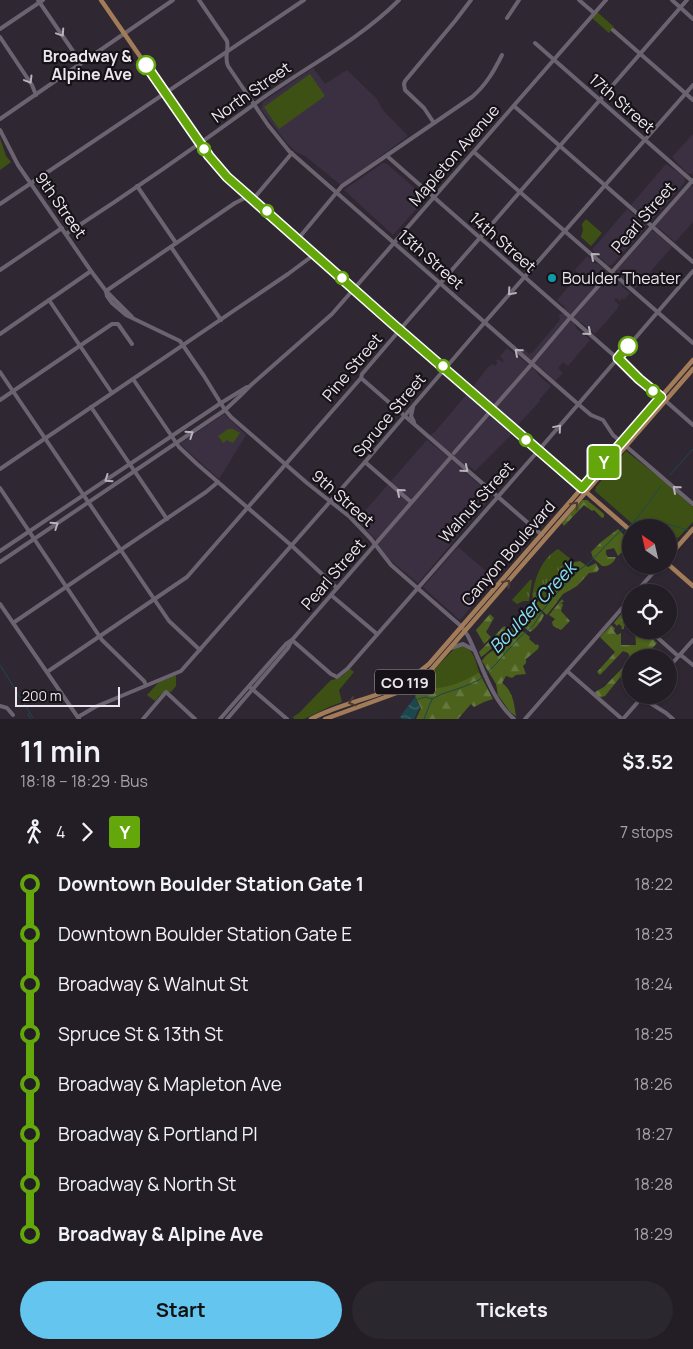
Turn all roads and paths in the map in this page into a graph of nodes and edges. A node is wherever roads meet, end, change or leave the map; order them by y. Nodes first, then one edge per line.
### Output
1 (101, 0) edge
2 (173, 0) edge
3 (199, 0) edge
4 (399, 0) edge
5 (471, 0) edge
6 (519, 0) edge
7 (579, 0) edge
8 (606, 0) edge
9 (672, 0) edge
10 (687, 0) edge
11 (40, 1) edge
12 (301, 1) edge
13 (680, 8) junction
14 (594, 13) junction
15 (507, 18) dead end
16 (693, 18) edge
17 (0, 29) edge
18 (613, 30) dead end
19 (124, 34) junction
20 (0, 38) edge
21 (535, 43) dead end
22 (227, 51) junction
23 (640, 53) junction
24 (502, 55) dead end
25 (554, 60) junction
26 (212, 61) junction
27 (80, 65) junction
28 (228, 66) junction
29 (693, 85) edge
30 (165, 92) junction
31 (36, 94) junction
32 (686, 94) junction
33 (600, 100) junction
34 (693, 100) edge
35 (254, 105) junction
36 (514, 106) junction
37 (0, 119) edge
38 (434, 123) junction
39 (0, 130) edge
40 (646, 140) junction
41 (200, 143) junction
42 (559, 146) junction
43 (474, 152) junction
44 (292, 153) junction
45 (387, 156) junction
46 (693, 181) edge
47 (30, 184) junction
48 (137, 186) junction
49 (605, 186) junction
50 (520, 192) junction
51 (337, 193) junction
52 (252, 198) junction
53 (433, 198) junction
54 (0, 204) edge
55 (652, 226) junction
56 (62, 228) junction
57 (565, 231) junction
58 (66, 234) junction
59 (480, 238) junction
60 (298, 239) junction
61 (574, 239) junction
62 (555, 242) junction
63 (176, 243) junction
64 (394, 243) junction
65 (171, 247) junction
66 (315, 254) junction
67 (693, 262) edge
68 (0, 270) edge
69 (92, 271) junction
70 (693, 271) edge
71 (610, 274) junction
72 (525, 277) junction
73 (440, 283) junction
74 (354, 288) junction
75 (106, 291) junction
76 (49, 300) junction
77 (649, 304) junction
78 (658, 312) junction
79 (220, 320) junction
80 (649, 323) junction
81 (486, 324) junction
82 (400, 330) junction
83 (0, 334) edge
84 (693, 343) edge
85 (132, 344) dead end
86 (184, 345) junction
87 (80, 346) junction
88 (618, 358) junction
89 (693, 360) edge
90 (445, 369) junction
91 (693, 369) edge
92 (0, 372) edge
93 (361, 378) junction
94 (133, 379) junction
95 (251, 384) junction
96 (13, 391) junction
97 (112, 393) junction
98 (663, 398) junction
99 (0, 400) edge
100 (221, 403) junction
101 (578, 404) junction
102 (414, 406) junction
103 (91, 407) junction
104 (225, 410) junction
105 (492, 410) junction
106 (405, 416) junction
107 (693, 425) edge
108 (417, 426) junction
109 (172, 436) junction
110 (46, 439) junction
111 (622, 442) junction
112 (176, 443) junction
113 (626, 446) junction
114 (538, 451) junction
115 (452, 455) junction
116 (366, 462) junction
117 (130, 463) junction
118 (285, 464) junction
119 (0, 469) edge
120 (134, 471) junction
121 (218, 482) junction
122 (0, 488) edge
123 (582, 488) junction
124 (505, 489) junction
125 (492, 491) junction
126 (587, 492) junction
127 (84, 495) junction
128 (498, 497) junction
129 (89, 502) junction
130 (331, 502) junction
131 (411, 502) junction
132 (693, 504) edge
133 (248, 508) junction
134 (167, 519) junction
135 (622, 523) edge
136 (693, 529) edge
137 (29, 532) junction
138 (542, 534) junction
139 (34, 539) junction
140 (375, 544) junction
141 (678, 545) edge
142 (292, 546) junction
143 (121, 550) junction
144 (0, 551) edge
145 (0, 562) edge
146 (678, 573) edge
147 (652, 574) edge
148 (643, 584) edge
149 (693, 586) edge
150 (67, 587) junction
151 (337, 588) junction
152 (417, 588) junction
153 (331, 595) junction
154 (154, 599) junction
155 (0, 604) edge
156 (622, 609) edge
157 (13, 624) junction
158 (464, 629) junction
159 (377, 634) junction
160 (99, 637) junction
161 (659, 639) edge
162 (292, 640) junction
163 (693, 640) edge
164 (451, 648) junction
165 (200, 650) junction
166 (475, 651) junction
167 (679, 655) junction
168 (677, 657) edge
169 (693, 665) edge
170 (566, 671) junction
171 (47, 672) junction
172 (146, 685) junction
173 (251, 688) junction
174 (636, 704) edge
175 (654, 704) edge
176 (0, 706) edge
177 (13, 715) dead end
178 (78, 718) edge
179 (143, 719) edge
180 (195, 719) edge
181 (220, 719) edge
182 (226, 719) edge
183 (287, 719) edge
184 (311, 719) edge
185 (324, 719) edge
186 (514, 719) edge
187 (525, 719) edge
188 (622, 719) edge
189 (673, 719) edge

1 - 19 main road
2 - 19 street
3 - 22 street, 13th Street
4 - 35 street, North Street
5 - 38 street
6 - 15 street
7 - 14 street
8 - 14 street, Mapleton Avenue
9 - 13 street
10 - 13 street, Pine Street
11 - 17 street
11 -> 27 street
12 - 22 street
13 - 16 street
13 - 23 street, Pine Street
14 - 25 street, Mapleton Avenue
18 - 23 street
19 - 27 street
19 - 30 main road
20 -> 31 street
21 - 25 street, 17th Street
22 - 26 street
22 - 28 street, 13th Street
23 - 32 street
23 - 33 street, Pine Street
24 - 38 street
25 - 33 street, 17th Street
25 - 36 street, Mapleton Avenue
26 - 28 street
26 - 30 street
27 - 31 street
28 - 35 street, 13th Street
29 - 32 street, Spruce Street
30 - 41 main road
30 - 47 street
31 - 37 street
32 - 34 street
32 - 40 street, Spruce Street
33 - 40 street, 17th Street
33 - 42 street, Pine Street
35 - 41 street, North Street
35 - 44 street, 13th Street
36 - 42 street
36 - 43 street, Mapleton Avenue
38 - 45 street
39 - 47 street, 9th Street
40 - 46 street, 17th Street
40 - 49 street, Spruce Street
41 - 48 street, North Street
41 - 52 main road
42 - 49 street
42 - 50 street, Pine Street
43 - 50 street
43 - 53 street, Mapleton Avenue
44 - 51 street, 13th Street
44 - 52 street
45 - 51 street
45 - 53 street, 14th Street
46 - 55 street, Pearl Street
47 - 54 street
47 - 56 street, 9th Street
48 - 58 street, North Street
48 - 63 street
49 - 55 street
49 - 57 street, Spruce Street
50 - 57 street
50 - 59 street, Pine Street
51 - 60 street
51 - 64 street, 13th Street
52 - 60 main road
52 - 63 street
53 - 59 street, 14th Street
53 - 64 street, Mapleton Avenue
55 - 67 street
55 - 71 street, Pearl Street
56 - 58 street, 9th Street
56 - 68 street
57 - 61 street
57 - 62 street, Spruce Street
58 - 69 street, 9th Street
59 - 72 street, 14th Street
59 - 73 street, Pine Street
60 - 66 main road
61 - 62 street
71 -> 61 street
62 - 72 street, Spruce Street
63 - 65 street
64 - 73 street, 13th Street
64 - 74 street, Mapleton Avenue
65 - 75 street
65 - 79 street
66 - 74 main road
66 - 79 street
69 - 75 street, 9th Street
69 - 76 street
70 - 78 street, Walnut Street
71 - 77 street
71 - 105 street, Pearl Street
72 -> 81 street, Spruce Street
72 -> 88 street, 14th Street
73 - 81 street, 13th Street
73 - 82 street, Pine Street
74 - 82 main road
74 - 95 street, Mapleton Avenue
75 - 86 street, 9th Street
76 - 83 street
76 - 87 street
77 - 78 street
77 - 80 street
78 - 80 street, Walnut Street
78 - 84 street
79 - 86 street
80 - 88 street, Walnut Street
81 - 90 street, Spruce Street
101 -> 81 street, 13th Street
82 - 90 main road
82 - 93 street, Pine Street
85 - 87 street
86 - 94 street
86 - 100 street, 9th Street
87 - 96 street
87 - 97 street
88 - 98 street, 14th Street
88 - 101 street, Walnut Street
89 - 98 main road, Canyon Boulevard / CO 119
90 - 102 street, Spruce Street
90 - 105 main road
91 - 98 main road, Canyon Boulevard / CO 119
92 - 96 street
93 - 106 street
93 - 118 street, Pine Street
94 - 97 street
94 - 109 street
95 - 100 street, Mapleton Avenue
95 - 104 street, Mapleton Avenue
96 - 99 street
96 - 110 street
97 - 103 street
98 - 107 street, 14th Street
98 - 111 main road, Canyon Boulevard / CO 119
98 - 113 main road, Canyon Boulevard / CO 119
100 - 104 street, 9th Street
100 - 109 street, Mapleton Avenue
101 - 111 street, 13th Street
114 -> 101 street, Walnut Street
102 - 106 street, Spruce Street
102 - 108 street
103 - 110 street
103 - 117 street
112 -> 104 street, Mapleton Avenue
104 - 118 street, 9th Street
105 - 114 main road
105 - 115 street, Pearl Street
106 - 108 street
106 - 116 street, Spruce Street
108 - 115 street
109 - 112 street
109 - 117 street, Mapleton Avenue
110 - 119 street
110 - 127 street
111 - 113 street, 13th Street
111 - 123 main road, Canyon Boulevard / CO 119
112 - 120 street, Mapleton Avenue
112 - 121 street
113 - 126 main road, Canyon Boulevard / CO 119
132 -> 113 street, 13th Street
114 - 123 main road
114 - 124 street, Walnut Street
115 -> 125 street
115 - 131 street, Pearl Street
116 - 130 street, Spruce Street
131 -> 116 street
117 - 120 street
117 -> 127 street, Mapleton Avenue
118 - 130 street, 9th Street
118 - 133 street, Pine Street
120 - 129 street, Mapleton Avenue
120 - 134 street
121 - 133 street
121 - 134 street
122 - 137 street
123 - 126 main road
123 - 138 main road, Canyon Boulevard / CO 119
124 - 125 street
124 - 128 street, Walnut Street
125 - 128 street
126 - 135 main road
158 -> 126 main road, Canyon Boulevard / CO 119
127 - 129 street
127 - 137 street, Mapleton Avenue
128 - 138 street
128 - 152 street, Walnut Street
139 -> 129 street, Mapleton Avenue
129 - 143 street
130 - 140 street, 9th Street
130 - 142 street, Spruce Street
131 - 140 street, Pearl Street
133 - 142 street
133 - 154 street, Pine Street
134 - 143 street
136 - 141 main road
137 - 139 street
137 - 144 street, Mapleton Avenue
138 - 158 main road, Canyon Boulevard / CO 119
139 - 145 street, Mapleton Avenue
139 - 150 street
140 - 151 street, Pearl Street
140 - 152 street, 9th Street
142 - 151 street
142 - 165 street, Spruce Street
143 - 150 street
143 - 154 street
146 - 149 main road
147 - 148 street
150 - 157 street
150 - 160 street
151 - 153 street, Pearl Street
152 - 158 street, 9th Street
152 - 159 street, Walnut Street
153 - 159 street
153 - 162 street, Pearl Street
154 - 160 street, Pine Street
154 - 165 street
155 - 157 street
156 - 170 street
157 - 171 street
158 - 164 main road, Canyon Boulevard / CO 119
158 - 166 street, 9th Street
158 -> 184 main road, Canyon Boulevard / CO 119
159 - 162 street, Walnut Street
160 - 171 street, Pine Street
160 - 172 street
161 - 167 street
162 - 173 street, Pearl Street
163 - 167 street
164 - 166 street
164 - 185 main road, Canyon Boulevard / CO 119
165 - 172 street, Spruce Street
166 - 186 street, 9th Street
167 - 168 street
167 - 169 street
170 - 187 street
170 - 188 street
171 - 178 street
172 - 178 street
173 - 181 street, Pearl Street
173 - 182 street, Pearl Street
173 - 183 street
174 - 188 street
175 - 189 street
176 - 177 street
179 - 180 street

